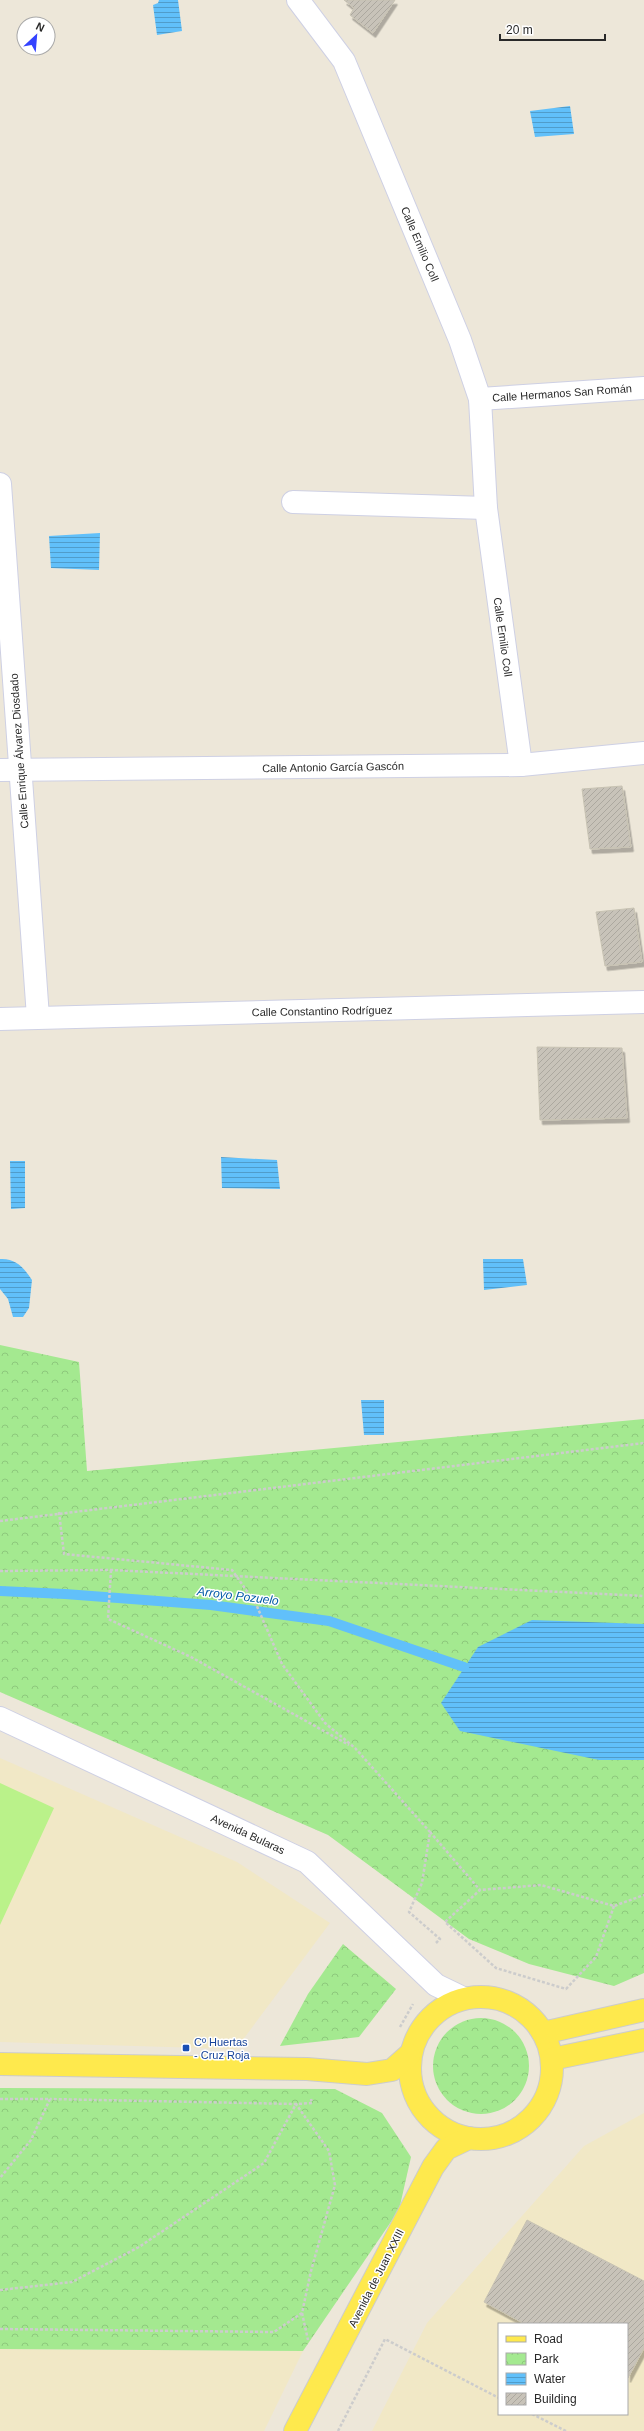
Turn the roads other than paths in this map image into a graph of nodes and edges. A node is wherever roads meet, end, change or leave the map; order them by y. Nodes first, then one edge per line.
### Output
1 (298, 0) edge
2 (644, 388) edge
3 (480, 399) junction
4 (0, 484) edge
5 (293, 502) dead end
6 (486, 508) junction
7 (644, 753) edge
8 (521, 765) junction
9 (10, 770) edge
10 (644, 1002) edge
11 (38, 1017) junction
12 (0, 1019) edge
13 (0, 1718) edge
14 (463, 1998) junction
15 (644, 2010) edge
16 (543, 2033) junction
17 (644, 2040) edge
18 (409, 2055) junction
19 (552, 2059) junction
20 (0, 2064) edge
21 (469, 2138) junction
22 (295, 2431) edge

1 - 3 street, Calle Emilio Coll
2 - 3 street, Calle Hermanos San Román
3 - 6 street, Calle Emilio Coll
4 - 9 street, Calle Enrique Álvarez Diosdado
5 - 6 street
6 - 8 street, Calle Emilio Coll
7 - 8 street, Calle Antonio García Gascón
8 - 9 street, Calle Antonio García Gascón
9 - 11 street, Calle Enrique Álvarez Diosdado
10 - 11 street, Calle Constantino Rodríguez
11 - 12 street, Calle Constantino Rodríguez
13 - 14 street, Avenida Bularas
14 - 16 main road, Avenida de Juan XXIII
14 - 18 main road, Avenida de Juan XXIII
15 - 16 main road
16 - 19 main road, Avenida de Juan XXIII
17 - 19 main road
18 - 20 main road
18 - 21 main road, Avenida de Juan XXIII
19 - 21 main road, Avenida de Juan XXIII
21 - 22 main road, Avenida de Juan XXIII

